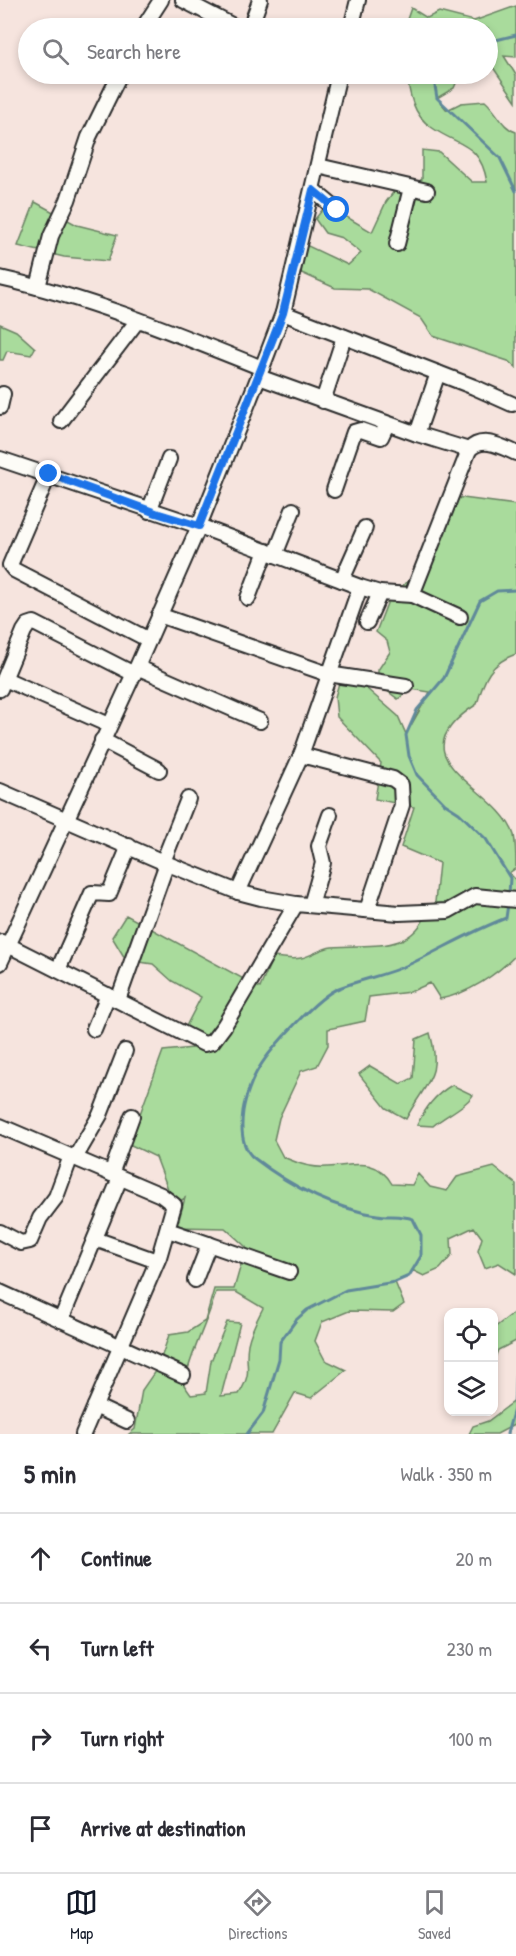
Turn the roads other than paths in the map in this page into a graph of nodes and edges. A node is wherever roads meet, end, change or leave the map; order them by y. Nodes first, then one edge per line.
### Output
1 (161, 0) edge
2 (183, 0) edge
3 (260, 0) edge
4 (358, 0) edge
5 (149, 18) edge
6 (218, 18) edge
7 (254, 18) edge
8 (354, 18) edge
9 (115, 84) edge
10 (337, 84) edge
11 (318, 166) junction
12 (411, 188) junction
13 (313, 190) junction
14 (428, 191) dead end
15 (337, 210) dead end
16 (397, 244) dead end
17 (0, 278) edge
18 (38, 287) junction
19 (283, 313) junction
20 (138, 320) junction
21 (344, 337) junction
22 (261, 373) junction
23 (438, 373) junction
24 (322, 401) junction
25 (512, 404) dead end
26 (61, 422) dead end
27 (387, 424) junction
28 (417, 434) junction
29 (469, 450) junction
30 (516, 453) edge
31 (0, 459) edge
32 (169, 459) dead end
33 (49, 474) junction
34 (334, 490) dead end
35 (293, 510) dead end
36 (149, 511) junction
37 (199, 526) junction
38 (365, 528) dead end
39 (270, 553) junction
40 (342, 580) junction
41 (360, 588) junction
42 (380, 593) junction
43 (412, 595) junction
44 (248, 598) dead end
45 (159, 615) junction
46 (460, 617) dead end
47 (367, 622) dead end
48 (148, 640) junction
49 (135, 670) junction
50 (328, 674) junction
51 (3, 684) edge
52 (406, 687) dead end
53 (260, 721) dead end
54 (109, 725) junction
55 (102, 740) junction
56 (301, 755) junction
57 (159, 770) dead end
58 (0, 791) edge
59 (188, 799) dead end
60 (330, 815) dead end
61 (65, 820) junction
62 (129, 846) junction
63 (165, 862) junction
64 (238, 892) junction
65 (516, 900) edge
66 (296, 904) junction
67 (311, 905) junction
68 (367, 910) junction
69 (4, 943) edge
70 (0, 963) edge
71 (58, 970) junction
72 (113, 997) junction
73 (94, 1029) dead end
74 (125, 1051) dead end
75 (132, 1116) dead end
76 (0, 1126) edge
77 (73, 1157) junction
78 (115, 1176) junction
79 (168, 1230) junction
80 (0, 1232) edge
81 (94, 1239) junction
82 (209, 1244) junction
83 (157, 1261) junction
84 (289, 1272) dead end
85 (195, 1280) dead end
86 (0, 1292) edge
87 (61, 1320) junction
88 (122, 1346) junction
89 (183, 1375) dead end
90 (95, 1407) junction
91 (127, 1421) dead end
92 (83, 1434) edge

1 - 5 street
2 - 6 street
3 - 7 street
4 - 8 street
9 - 18 street
10 - 11 street
11 - 12 street
11 - 13 street
12 - 14 street
12 - 16 street
13 - 15 street
13 - 19 street
17 - 18 street
18 - 20 street
19 - 21 street
19 - 22 street
20 - 22 street
20 - 26 street
21 - 23 street
21 - 24 street
22 - 24 street
22 - 37 street
23 - 25 street
23 - 28 street
24 - 27 street
27 - 28 street
27 - 34 street
28 - 29 street
29 - 30 street
29 - 43 street
31 - 33 street
32 - 36 street
33 - 36 street
33 - 48 street
35 - 39 street
36 - 37 street
37 - 39 street
37 - 45 street
38 - 40 street
39 - 40 street
39 - 44 street
40 - 41 street
41 - 42 street
41 - 50 street
42 - 43 street
42 - 47 street
43 - 46 street
45 - 48 street
45 - 50 street
48 - 49 street
49 - 51 street
49 - 53 street
49 - 54 street
50 - 52 street
50 - 56 street
51 - 54 street
54 - 55 street
55 - 57 street
55 - 61 street
56 - 64 street
56 - 68 street
58 - 61 street
59 - 63 street
60 - 67 street
61 - 62 street
61 - 69 street
62 - 63 street
62 - 71 street
63 - 64 street
63 - 72 street
64 - 66 street
65 - 68 street
66 - 67 street
66 - 72 street
67 - 68 street
69 - 70 street
69 - 71 street
71 - 72 street
72 - 73 street
74 - 77 street
75 - 78 street
76 - 77 street
77 - 78 street
77 - 80 street
78 - 79 street
78 - 81 street
79 - 82 street
79 - 83 street
81 - 83 street
81 - 87 street
82 - 84 street
82 - 85 street
83 - 88 street
86 - 87 street
87 - 88 street
88 - 89 street
88 - 90 street
90 - 91 street
90 - 92 street

